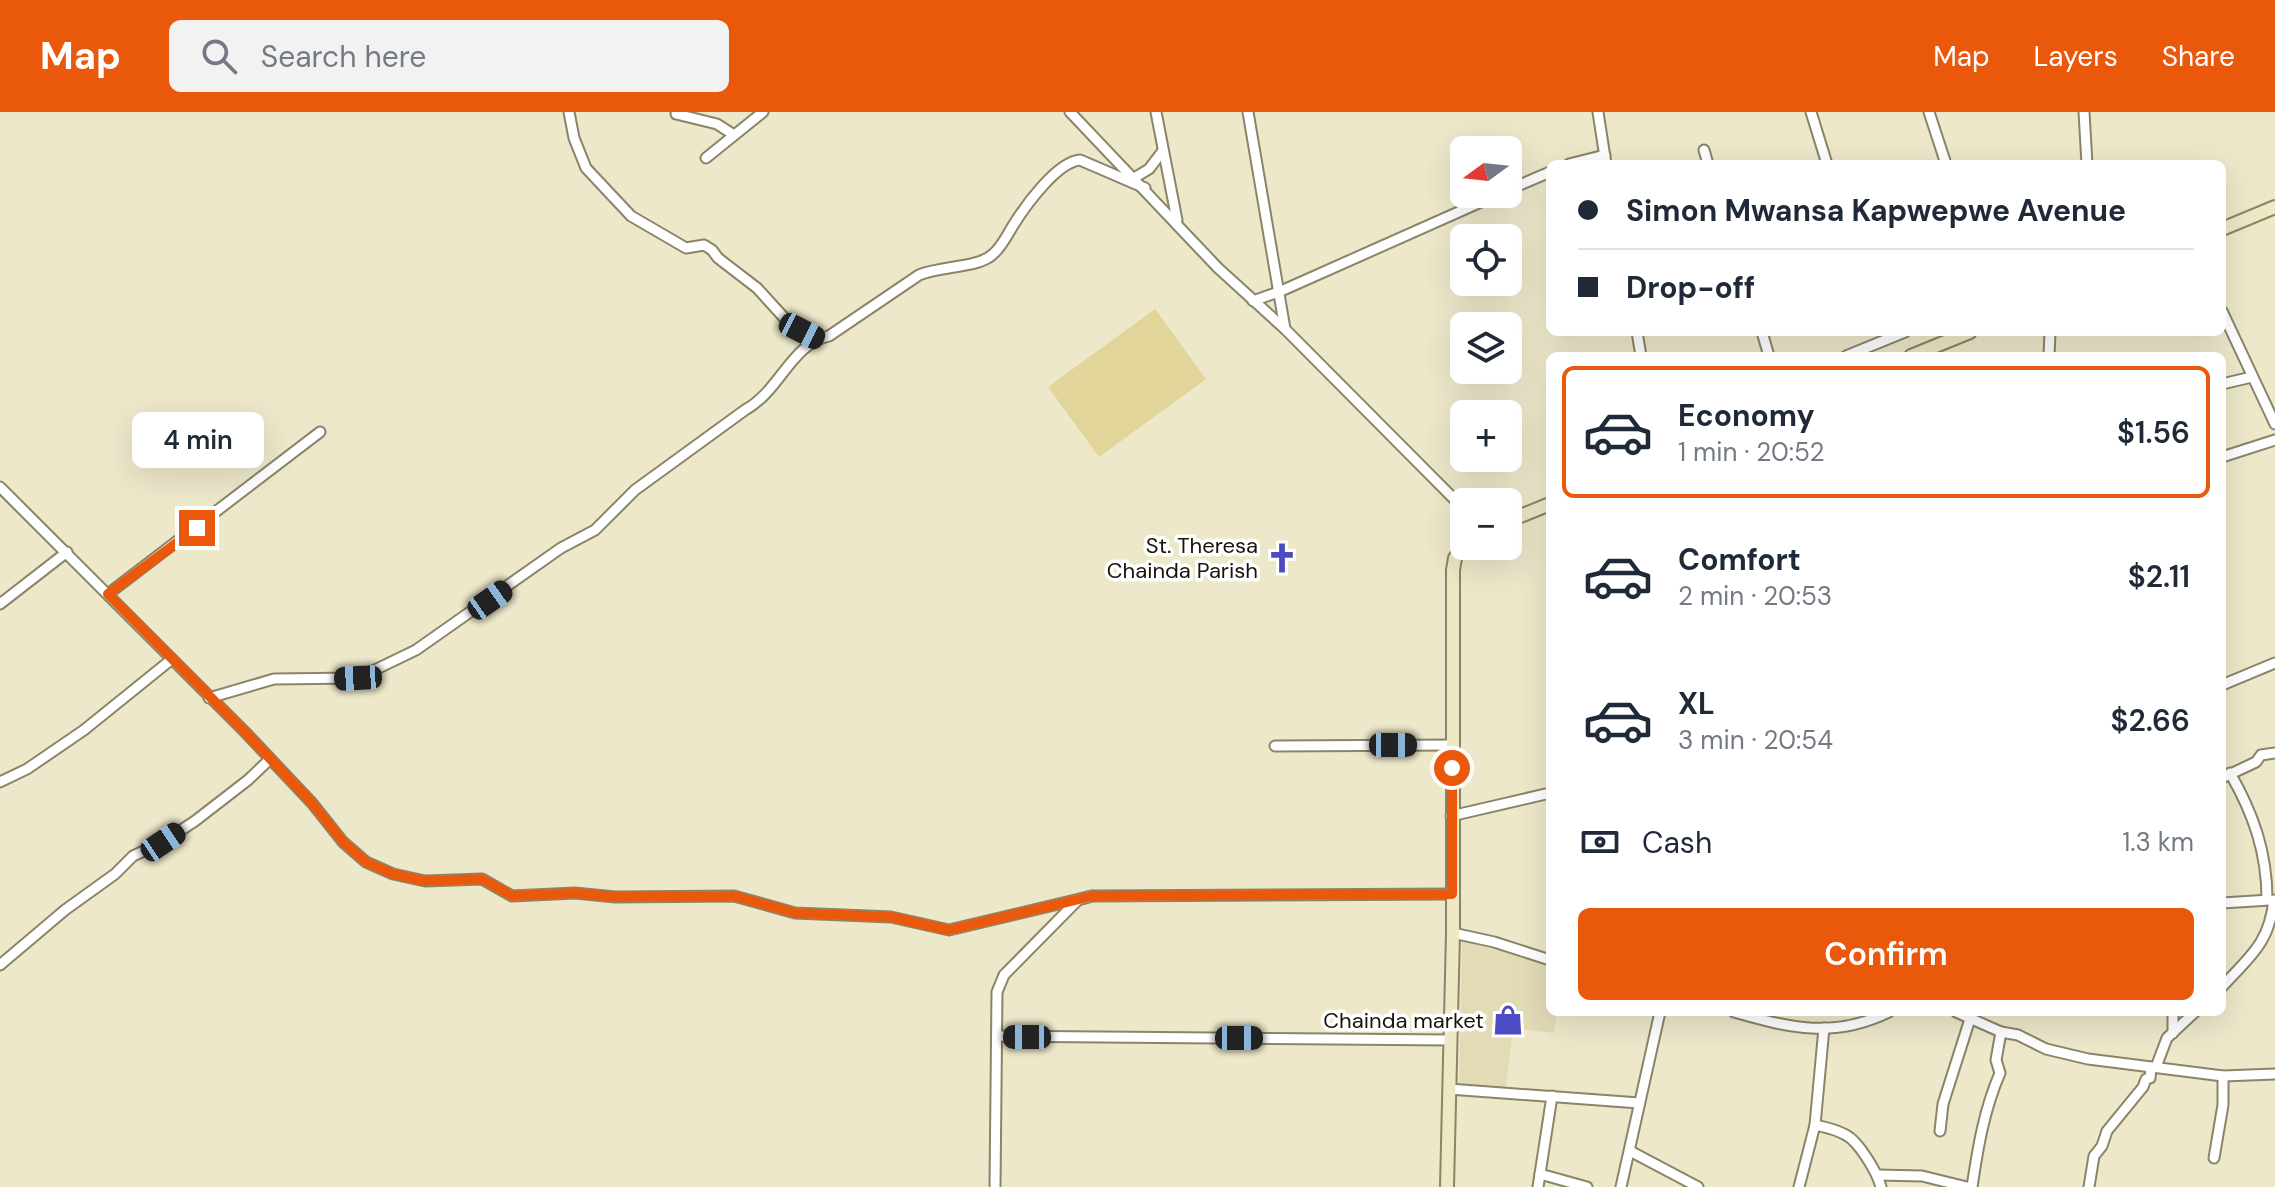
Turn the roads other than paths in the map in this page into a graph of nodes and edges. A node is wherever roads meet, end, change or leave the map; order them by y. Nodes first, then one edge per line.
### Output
1 (569, 112) edge
2 (763, 112) edge
3 (1070, 112) edge
4 (1156, 112) edge
5 (1248, 112) edge
6 (1598, 112) edge
7 (1811, 112) edge
8 (1929, 112) edge
9 (2084, 112) edge
10 (676, 114) edge
11 (734, 135) junction
12 (1704, 150) dead end
13 (1162, 152) junction
14 (706, 158) dead end
15 (1605, 159) edge
16 (1707, 160) edge
17 (1826, 160) edge
18 (1945, 160) edge
19 (2087, 160) edge
20 (1546, 174) edge
21 (1134, 178) junction
22 (1522, 184) edge
23 (1145, 188) junction
24 (2275, 207) edge
25 (1468, 208) edge
26 (1178, 223) junction
27 (2226, 227) edge
28 (1281, 291) junction
29 (1253, 301) junction
30 (2226, 320) edge
31 (1285, 329) junction
32 (1881, 336) edge
33 (1960, 336) edge
34 (817, 339) junction
35 (1853, 352) edge
36 (1921, 352) edge
37 (2252, 377) junction
38 (2226, 383) edge
39 (2275, 424) edge
40 (320, 432) dead end
41 (2275, 440) edge
42 (2226, 456) edge
43 (0, 487) edge
44 (1450, 495) edge
45 (1546, 506) edge
46 (1522, 515) edge
47 (67, 552) junction
48 (1455, 560) edge
49 (108, 594) junction
50 (0, 604) edge
51 (172, 659) junction
52 (2275, 663) edge
53 (2226, 683) edge
54 (209, 698) junction
55 (1453, 745) junction
56 (1275, 746) dead end
57 (2275, 753) edge
58 (269, 760) junction
59 (2226, 776) edge
60 (0, 782) edge
61 (1546, 794) edge
62 (1451, 816) junction
63 (1452, 894) junction
64 (1092, 896) junction
65 (2272, 900) edge
66 (2226, 903) edge
67 (1453, 933) junction
68 (1546, 959) edge
69 (0, 965) edge
70 (2226, 983) edge
71 (1659, 1016) edge
72 (1748, 1016) edge
73 (1880, 1016) edge
74 (1964, 1016) edge
75 (2173, 1016) edge
76 (2191, 1016) edge
77 (1970, 1019) junction
78 (1824, 1028) junction
79 (2001, 1032) junction
80 (2173, 1033) junction
81 (997, 1036) junction
82 (1450, 1040) junction
83 (2156, 1067) junction
84 (2275, 1074) edge
85 (2223, 1076) junction
86 (1449, 1089) junction
87 (1552, 1096) junction
88 (1639, 1103) junction
89 (1815, 1125) junction
90 (1940, 1131) dead end
91 (1630, 1151) junction
92 (2214, 1158) dead end
93 (1540, 1174) junction
94 (1878, 1175) junction
95 (995, 1187) edge
96 (1447, 1187) edge
97 (1538, 1187) edge
98 (1587, 1187) edge
99 (1621, 1187) edge
100 (1698, 1187) edge
101 (1799, 1187) edge
102 (1881, 1187) edge
103 (1970, 1187) edge
104 (2089, 1187) edge

1 - 34 street
2 - 11 street
3 - 21 street
4 - 13 street
5 - 28 street
6 - 15 street
7 - 17 street
8 - 18 street
9 - 19 street
10 - 11 street
11 - 14 street
12 - 16 street
13 - 21 street
13 - 26 street
20 - 22 street
21 - 23 street
23 - 26 street
23 - 34 street
24 - 27 main road
25 - 28 street
26 - 29 street
28 - 29 street
28 - 31 street
29 - 31 street
30 - 37 street
31 - 44 street
32 - 35 street
33 - 36 main road
34 - 54 street
37 - 38 street
37 - 39 street
40 - 49 street
41 - 42 street
43 - 47 street
45 - 46 main road
47 - 49 street
47 - 50 street
48 - 55 main road
49 - 51 street
51 - 54 street
51 - 60 street
52 - 53 street
54 - 58 street
55 - 56 street
55 - 62 main road
57 - 59 street
58 - 64 street
58 - 69 street
59 - 65 street
61 - 62 street
62 - 63 main road
63 - 64 street
63 - 67 main road
64 - 81 street
65 - 66 street
65 - 70 street
67 - 68 street
67 - 82 main road
71 - 88 street
72 - 78 street
73 - 78 street
74 - 77 street
75 - 80 street
76 - 80 street
77 - 79 street
77 - 90 street
78 - 89 street
79 - 83 street
79 - 103 street
80 - 83 street
81 - 82 street
81 - 95 street
82 - 86 main road
83 - 85 street
83 - 104 street
84 - 85 street
85 - 92 street
86 - 87 street
86 - 96 main road
87 - 88 street
87 - 93 street
88 - 91 street
89 - 94 street
89 - 101 street
91 - 99 street
91 - 100 street
93 - 97 street
93 - 98 street
94 - 102 street
94 - 103 street

